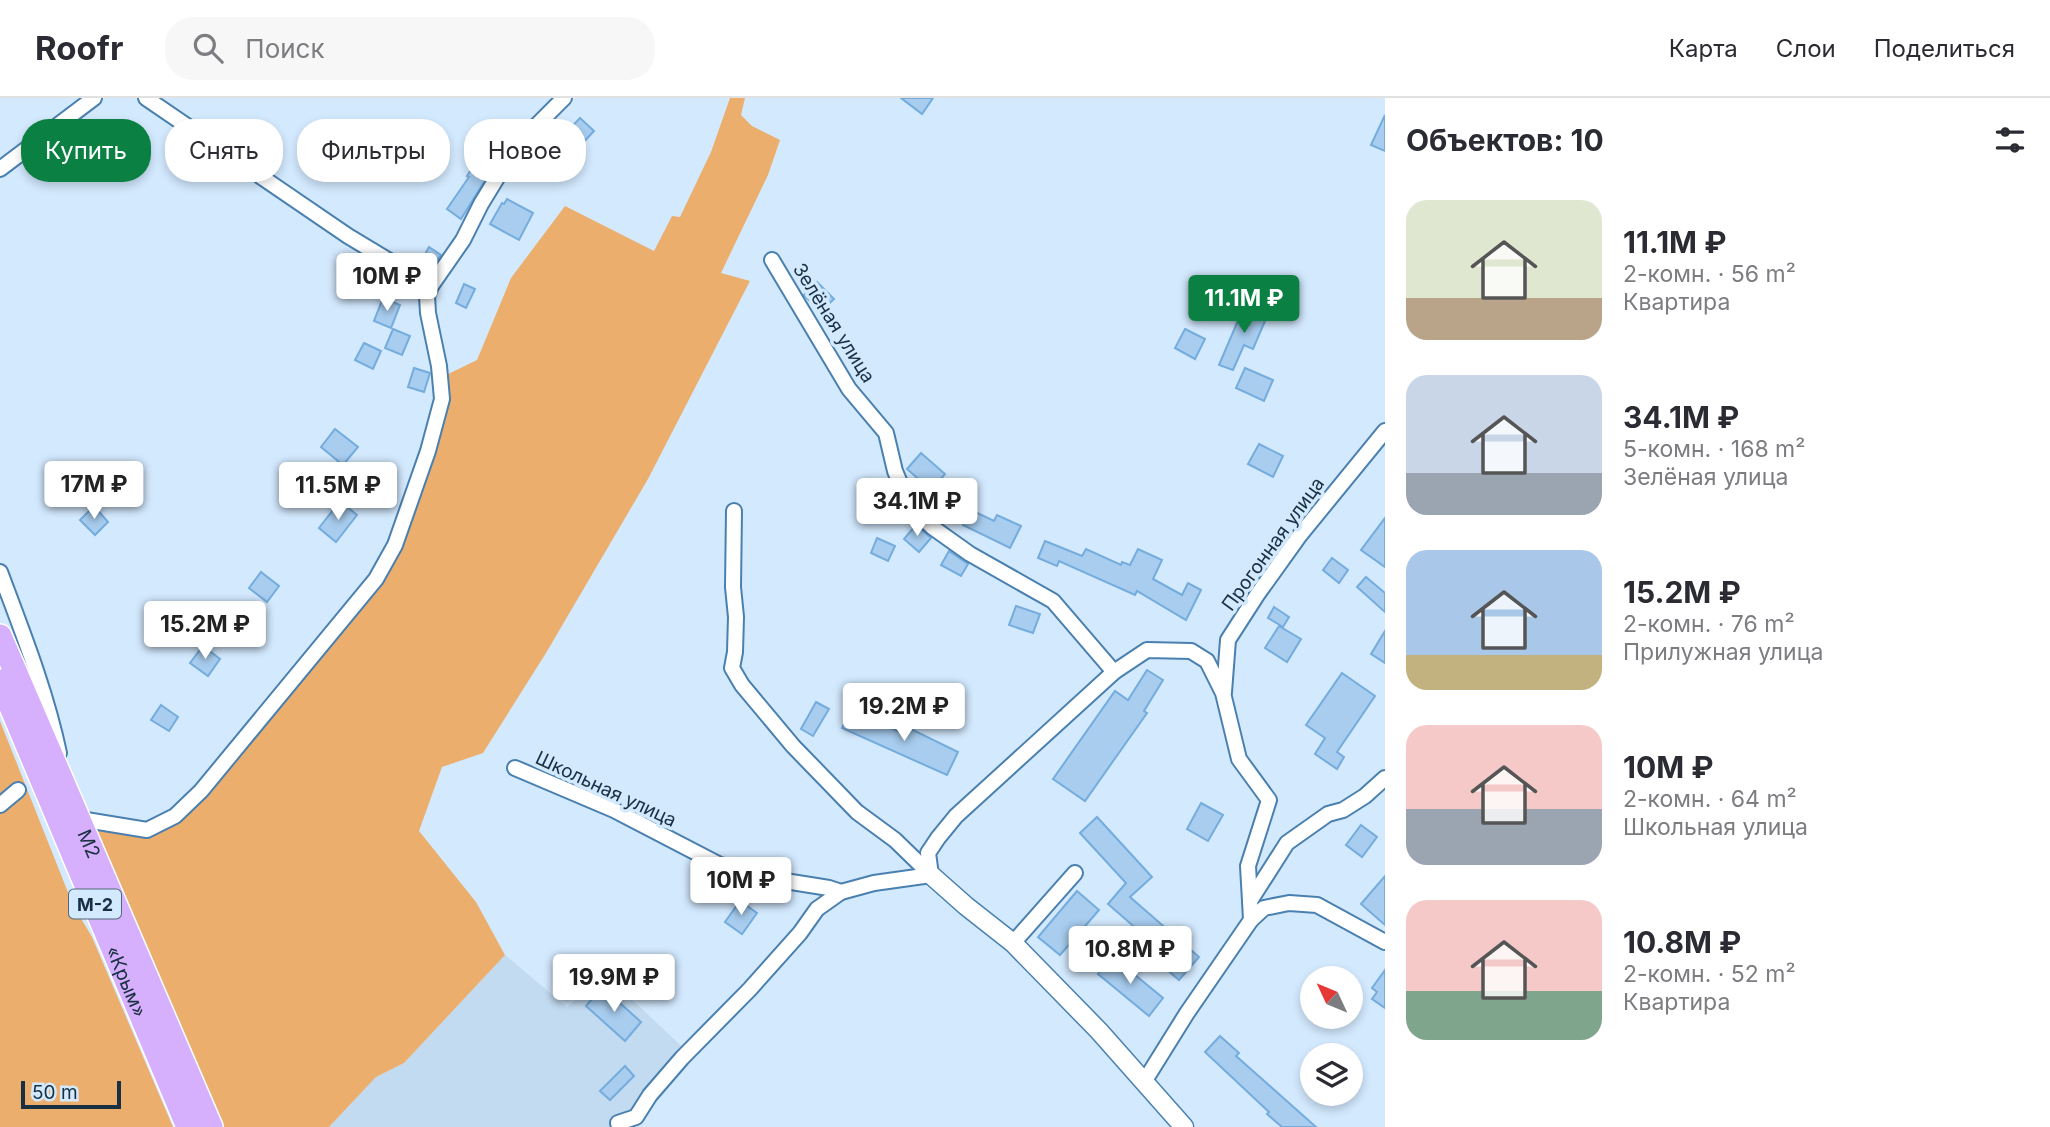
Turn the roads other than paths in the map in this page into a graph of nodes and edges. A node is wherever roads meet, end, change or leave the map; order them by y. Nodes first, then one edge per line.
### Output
1 (94, 98) edge
2 (146, 98) edge
3 (564, 98) edge
4 (0, 169) edge
5 (772, 260) dead end
6 (431, 286) junction
7 (1385, 431) edge
8 (734, 511) dead end
9 (0, 572) edge
10 (0, 636) edge
11 (1114, 671) junction
12 (0, 681) edge
13 (1223, 693) junction
14 (515, 768) dead end
15 (58, 770) junction
16 (1385, 778) edge
17 (18, 790) dead end
18 (0, 805) edge
19 (80, 819) junction
20 (1075, 873) dead end
21 (931, 875) junction
22 (841, 892) junction
23 (1250, 901) junction
24 (1251, 920) junction
25 (1385, 942) edge
26 (1013, 943) junction
27 (1144, 1082) junction
28 (641, 1122) edge
29 (618, 1123) dead end
30 (188, 1127) edge
31 (211, 1127) edge
32 (1184, 1127) edge

1 - 4 street
2 - 6 street
3 - 6 street
5 - 11 street, Зелёная улица
6 - 19 street
7 - 13 street, Прогонная улица
8 - 21 street
9 - 15 street
10 - 15 highway, М2
11 - 13 street
11 - 21 street
12 - 30 highway, «Крым» / М-2
13 - 23 street
14 - 22 street, Школьная улица
15 - 19 highway, М2
16 - 23 street
17 - 18 street
19 - 31 highway, М2
20 - 26 street
21 - 22 street
21 - 26 street
22 - 28 street
23 - 24 street
24 - 25 street
24 - 27 street
26 - 27 street
27 - 32 street
28 - 29 street

